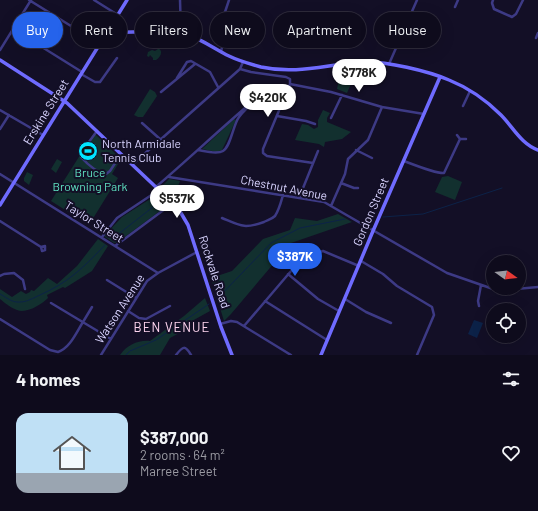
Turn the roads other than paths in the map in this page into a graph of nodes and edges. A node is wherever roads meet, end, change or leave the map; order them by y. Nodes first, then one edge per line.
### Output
1 (30, 0) edge
2 (94, 0) edge
3 (127, 0) edge
4 (180, 0) edge
5 (229, 0) edge
6 (417, 0) edge
7 (458, 0) edge
8 (494, 0) edge
9 (523, 0) edge
10 (455, 7) dead end
11 (23, 12) edge
12 (113, 12) edge
13 (120, 12) edge
14 (180, 12) edge
15 (71, 25) edge
16 (12, 31) edge
17 (538, 33) edge
18 (536, 38) dead end
19 (202, 41) edge
20 (43, 48) edge
21 (98, 48) edge
22 (0, 50) edge
23 (221, 52) junction
24 (117, 58) dead end
25 (0, 60) edge
26 (243, 62) junction
27 (195, 64) junction
28 (389, 64) junction
29 (240, 69) junction
30 (82, 73) junction
31 (440, 77) junction
32 (177, 78) junction
33 (290, 84) junction
34 (218, 87) junction
35 (471, 90) junction
36 (161, 92) dead end
37 (342, 95) junction
38 (252, 100) dead end
39 (64, 101) junction
40 (463, 106) dead end
41 (382, 107) junction
42 (0, 110) edge
43 (424, 114) junction
44 (9, 115) junction
45 (238, 116) junction
46 (277, 116) junction
47 (331, 118) dead end
48 (142, 123) dead end
49 (315, 124) dead end
50 (0, 129) edge
51 (97, 130) junction
52 (43, 135) junction
53 (457, 135) dead end
54 (460, 139) junction
55 (466, 139) dead end
56 (160, 140) junction
57 (198, 150) junction
58 (356, 150) junction
59 (538, 150) edge
60 (318, 152) dead end
61 (122, 154) junction
62 (372, 158) dead end
63 (404, 161) junction
64 (313, 163) junction
65 (133, 164) junction
66 (0, 174) edge
67 (168, 177) junction
68 (14, 183) junction
69 (341, 183) junction
70 (158, 187) junction
71 (358, 188) dead end
72 (284, 196) junction
73 (299, 198) junction
74 (173, 202) junction
75 (0, 205) edge
76 (331, 206) junction
77 (222, 218) dead end
78 (0, 221) edge
79 (373, 230) junction
80 (102, 237) junction
81 (115, 246) junction
82 (41, 247) dead end
83 (197, 252) junction
84 (361, 261) junction
85 (359, 266) junction
86 (158, 273) junction
87 (288, 274) junction
88 (0, 276) edge
89 (107, 280) dead end
90 (481, 285) junction
91 (486, 287) edge
92 (538, 287) edge
93 (526, 288) edge
94 (25, 289) dead end
95 (136, 298) junction
96 (345, 299) junction
97 (265, 301) junction
98 (51, 303) dead end
99 (170, 306) dead end
100 (479, 306) dead end
101 (92, 308) dead end
102 (128, 311) junction
103 (340, 311) junction
104 (0, 319) edge
105 (83, 322) junction
106 (391, 323) dead end
107 (220, 324) junction
108 (244, 326) junction
109 (111, 339) junction
110 (328, 340) junction
111 (58, 353) edge
112 (101, 355) edge
113 (176, 355) edge
114 (191, 355) edge
115 (232, 355) edge
116 (291, 355) edge
117 (321, 355) edge
118 (417, 355) edge

1 - 11 street
1 - 15 street
2 - 12 street
3 - 13 street, Erskine Street
4 - 14 street
5 - 23 street
6 - 28 street
7 - 10 street
8 - 9 street
16 - 22 street
17 - 18 street
19 - 23 street
20 - 30 street
21 - 30 street, Erskine Street
23 - 26 street
24 - 30 street
25 - 39 street, Rockvale Road
26 - 28 street
26 - 29 street
27 - 32 street
27 - 32 street
27 - 34 street
28 - 31 street
29 - 33 street
29 - 34 street
30 - 39 street, Erskine Street
31 - 35 street
31 - 43 street, Gordon Street
32 - 36 street
33 - 37 street
33 - 46 street
34 - 56 street
35 - 40 street
35 - 59 street
37 - 41 street
37 - 47 street
38 - 45 street
39 - 51 street, Rockvale Road
39 - 52 street, Erskine Street
41 - 43 street
41 - 58 street
42 - 44 street
43 - 63 street, Gordon Street
44 - 50 street
44 - 52 street
45 - 57 street
45 - 57 street
46 - 49 street
46 - 64 street
48 - 56 street
51 - 61 street, Rockvale Road
51 - 61 street
52 - 68 street, Erskine Street
53 - 54 street
54 - 55 street
54 - 63 street
56 - 65 street
57 - 67 street
58 - 62 street
58 - 69 street
60 - 64 street
61 - 65 street, Rockvale Road
63 - 79 street, Gordon Street
64 - 73 street
65 - 70 street, Rockvale Road
66 - 68 street, Taylor Street
67 - 70 street
67 - 72 street, Chestnut Avenue
68 - 75 street, Erskine Street
68 - 80 street, Taylor Street
69 - 71 street
69 - 76 street
70 - 74 street, Rockvale Road
70 - 80 street
72 - 73 street, Chestnut Avenue
72 - 77 street
73 - 76 street, Chestnut Avenue
74 - 81 street
74 - 83 street, Rockvale Road
76 - 79 street, Chestnut Avenue
78 - 82 street
79 - 84 street, Gordon Street
79 - 90 street, Chestnut Avenue
80 - 81 street, Taylor Street
81 - 86 street, Taylor Street
83 - 86 street, Watson Avenue
83 - 107 street, Rockvale Road
84 - 85 street, Gordon Street
84 - 118 street
85 - 87 street
85 - 96 street, Gordon Street
86 - 95 street, Watson Avenue
87 - 97 street
87 - 103 street
88 - 94 street
89 - 95 street
90 - 91 street, Chestnut Avenue
90 - 100 street
92 - 93 street
95 - 102 street, Watson Avenue
96 - 103 street, Gordon Street
96 - 106 street
97 - 108 street
97 - 110 street
98 - 105 street
99 - 102 street
101 - 105 street
102 - 109 street, Watson Avenue
103 - 110 street, Gordon Street
104 - 111 street
105 - 109 street
105 - 111 street
107 - 108 street
107 - 115 street, Rockvale Road
108 - 116 street
109 - 112 street, Watson Avenue
110 - 117 street, Gordon Street
113 - 114 street

